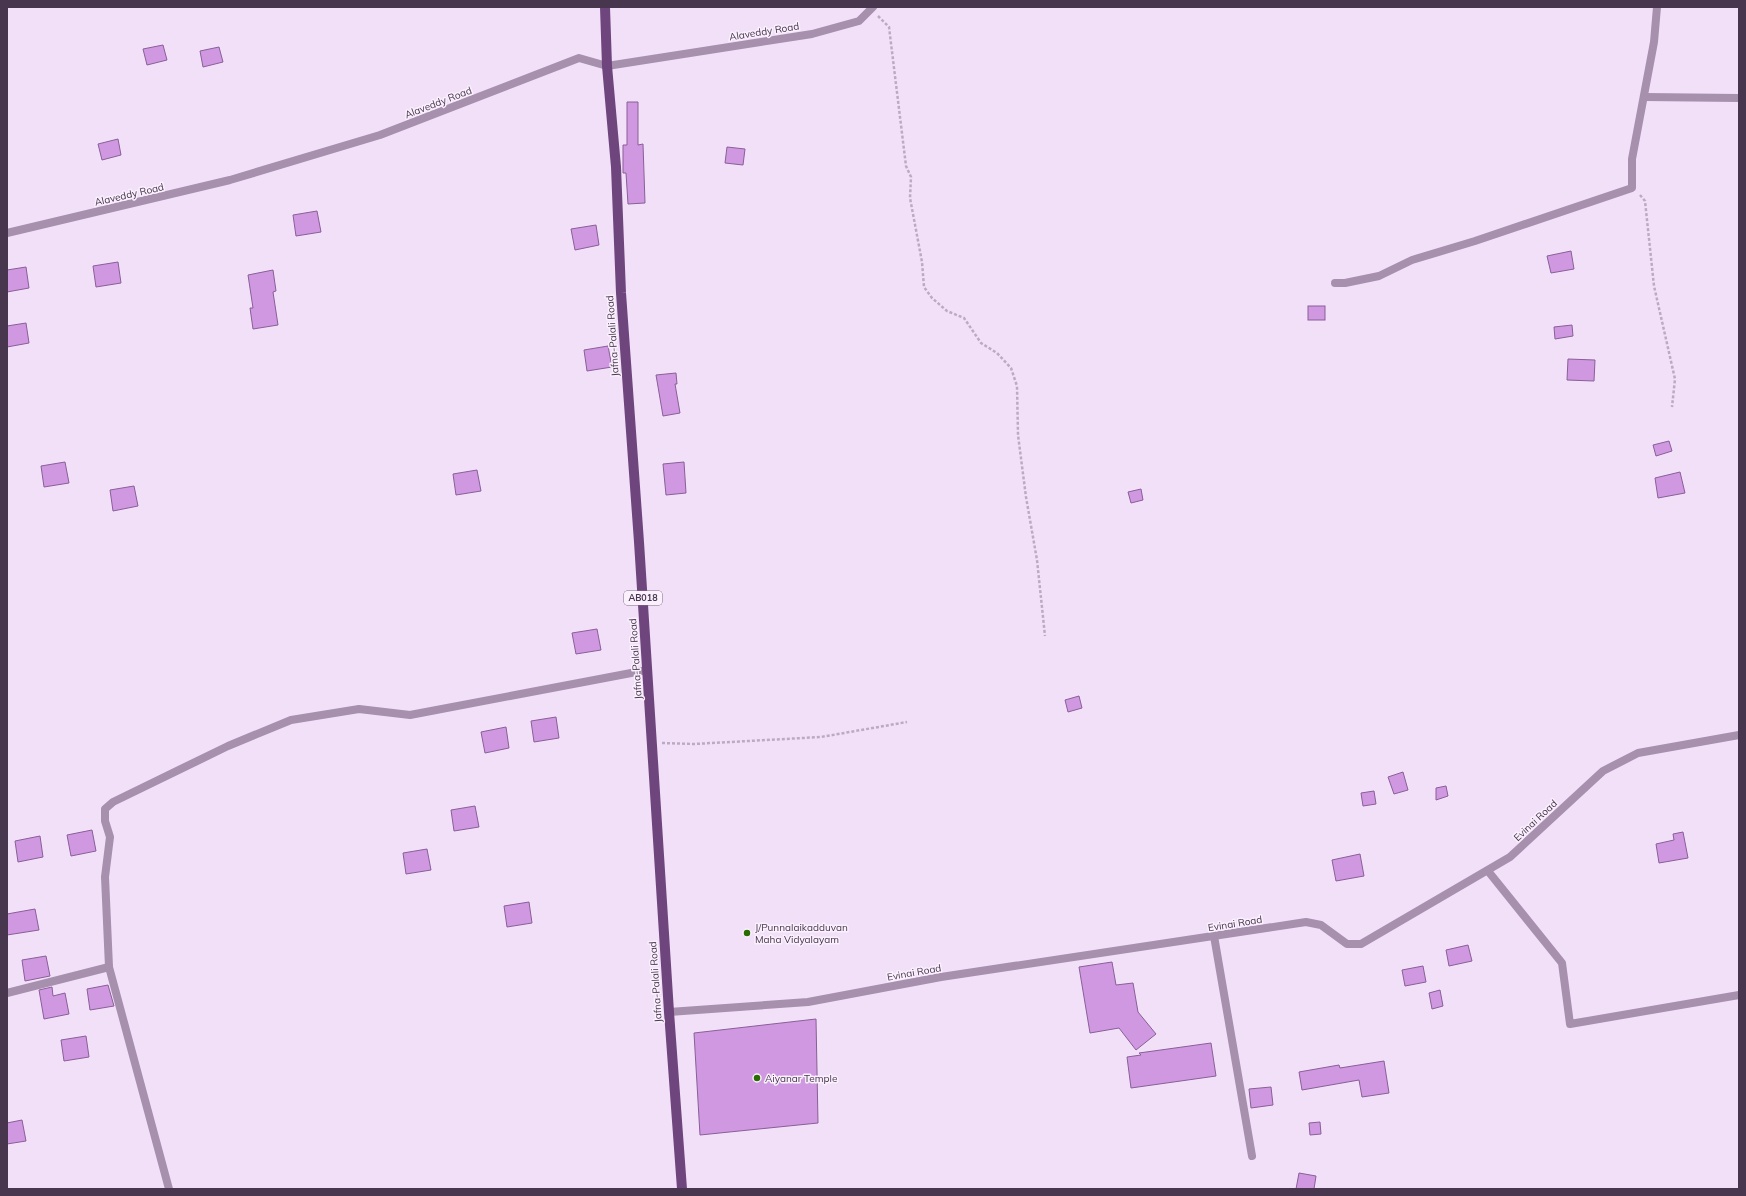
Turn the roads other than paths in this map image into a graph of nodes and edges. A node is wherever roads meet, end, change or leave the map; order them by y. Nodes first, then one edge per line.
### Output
1 (604, 7) edge
2 (1657, 7) edge
3 (872, 8) edge
4 (607, 66) junction
5 (1644, 97) junction
6 (1739, 98) edge
7 (7, 233) edge
8 (1335, 283) dead end
9 (648, 670) junction
10 (1739, 735) edge
11 (1488, 871) junction
12 (1214, 936) junction
13 (109, 967) junction
14 (7, 993) edge
15 (1739, 995) edge
16 (669, 1012) junction
17 (1252, 1156) dead end
18 (168, 1189) edge
19 (682, 1189) edge

1 - 4 main road, Jafna-Palali Road / AB018
2 - 5 street
3 - 4 street, Alaveddy Road
4 - 7 street, Alaveddy Road
4 - 9 main road, Jafna-Palali Road / AB018
5 - 6 street
5 - 8 street
9 - 13 street
9 - 16 main road, Jafna-Palali Road / AB018
10 - 11 street, Evinai Road
11 - 12 street, Evinai Road
11 - 15 street
12 - 16 street, Evinai Road
12 - 17 street
13 - 14 street
13 - 18 street
16 - 19 main road, Jafna-Palali Road / AB018

